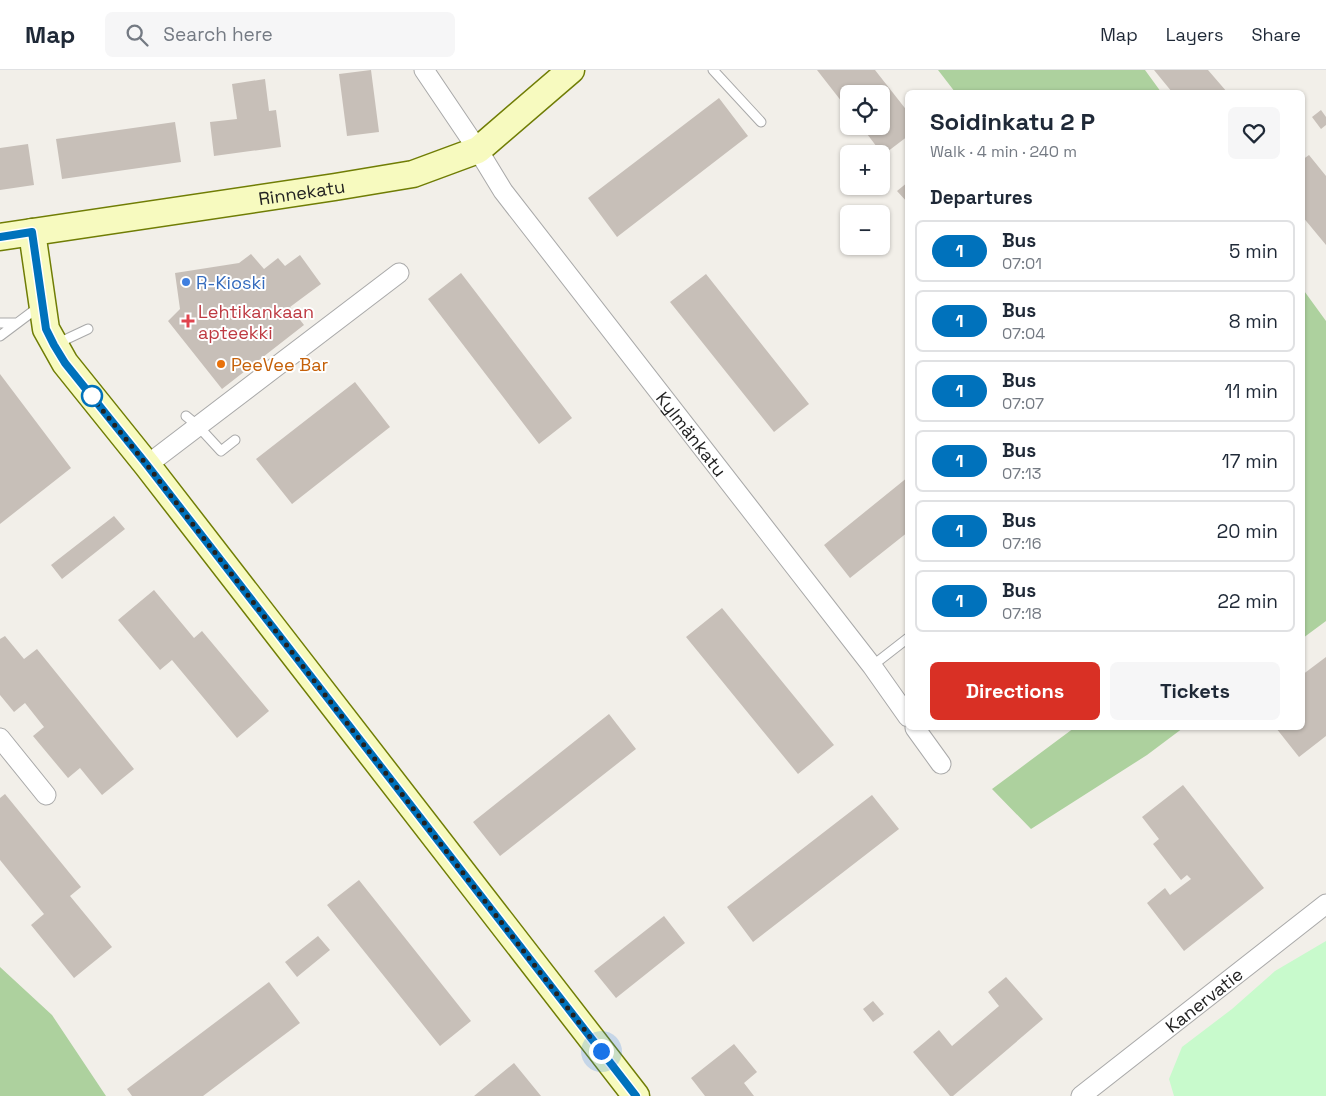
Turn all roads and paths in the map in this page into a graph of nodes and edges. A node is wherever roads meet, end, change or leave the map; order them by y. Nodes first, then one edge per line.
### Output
1 (424, 70) edge
2 (571, 70) edge
3 (713, 70) edge
4 (761, 122) dead end
5 (478, 150) junction
6 (32, 232) junction
7 (0, 237) edge
8 (399, 273) dead end
9 (43, 305) junction
10 (0, 323) edge
11 (17, 323) junction
12 (88, 329) dead end
13 (0, 336) edge
14 (54, 345) junction
15 (192, 421) junction
16 (235, 440) dead end
17 (147, 465) junction
18 (905, 640) edge
19 (872, 666) junction
20 (905, 713) edge
21 (916, 730) edge
22 (0, 738) edge
23 (941, 764) dead end
24 (46, 795) dead end
25 (1326, 904) edge
26 (636, 1096) edge
27 (1081, 1096) edge

1 - 5 street, Kylmänkatu
2 - 5 street, Rinnekatu
3 - 4 lane
5 - 6 street, Rinnekatu
5 - 19 street, Kylmänkatu
6 - 7 street, Rinnekatu
6 - 9 street
8 - 15 street
9 - 11 lane
9 - 14 street
10 - 11 lane
11 - 13 lane
12 - 14 lane
14 - 17 street
15 - 16 lane
15 - 17 street
17 - 26 street
18 - 19 lane
19 - 20 street, Kylmänkatu
21 - 23 street
22 - 24 street
25 - 27 street, Kanervatie

